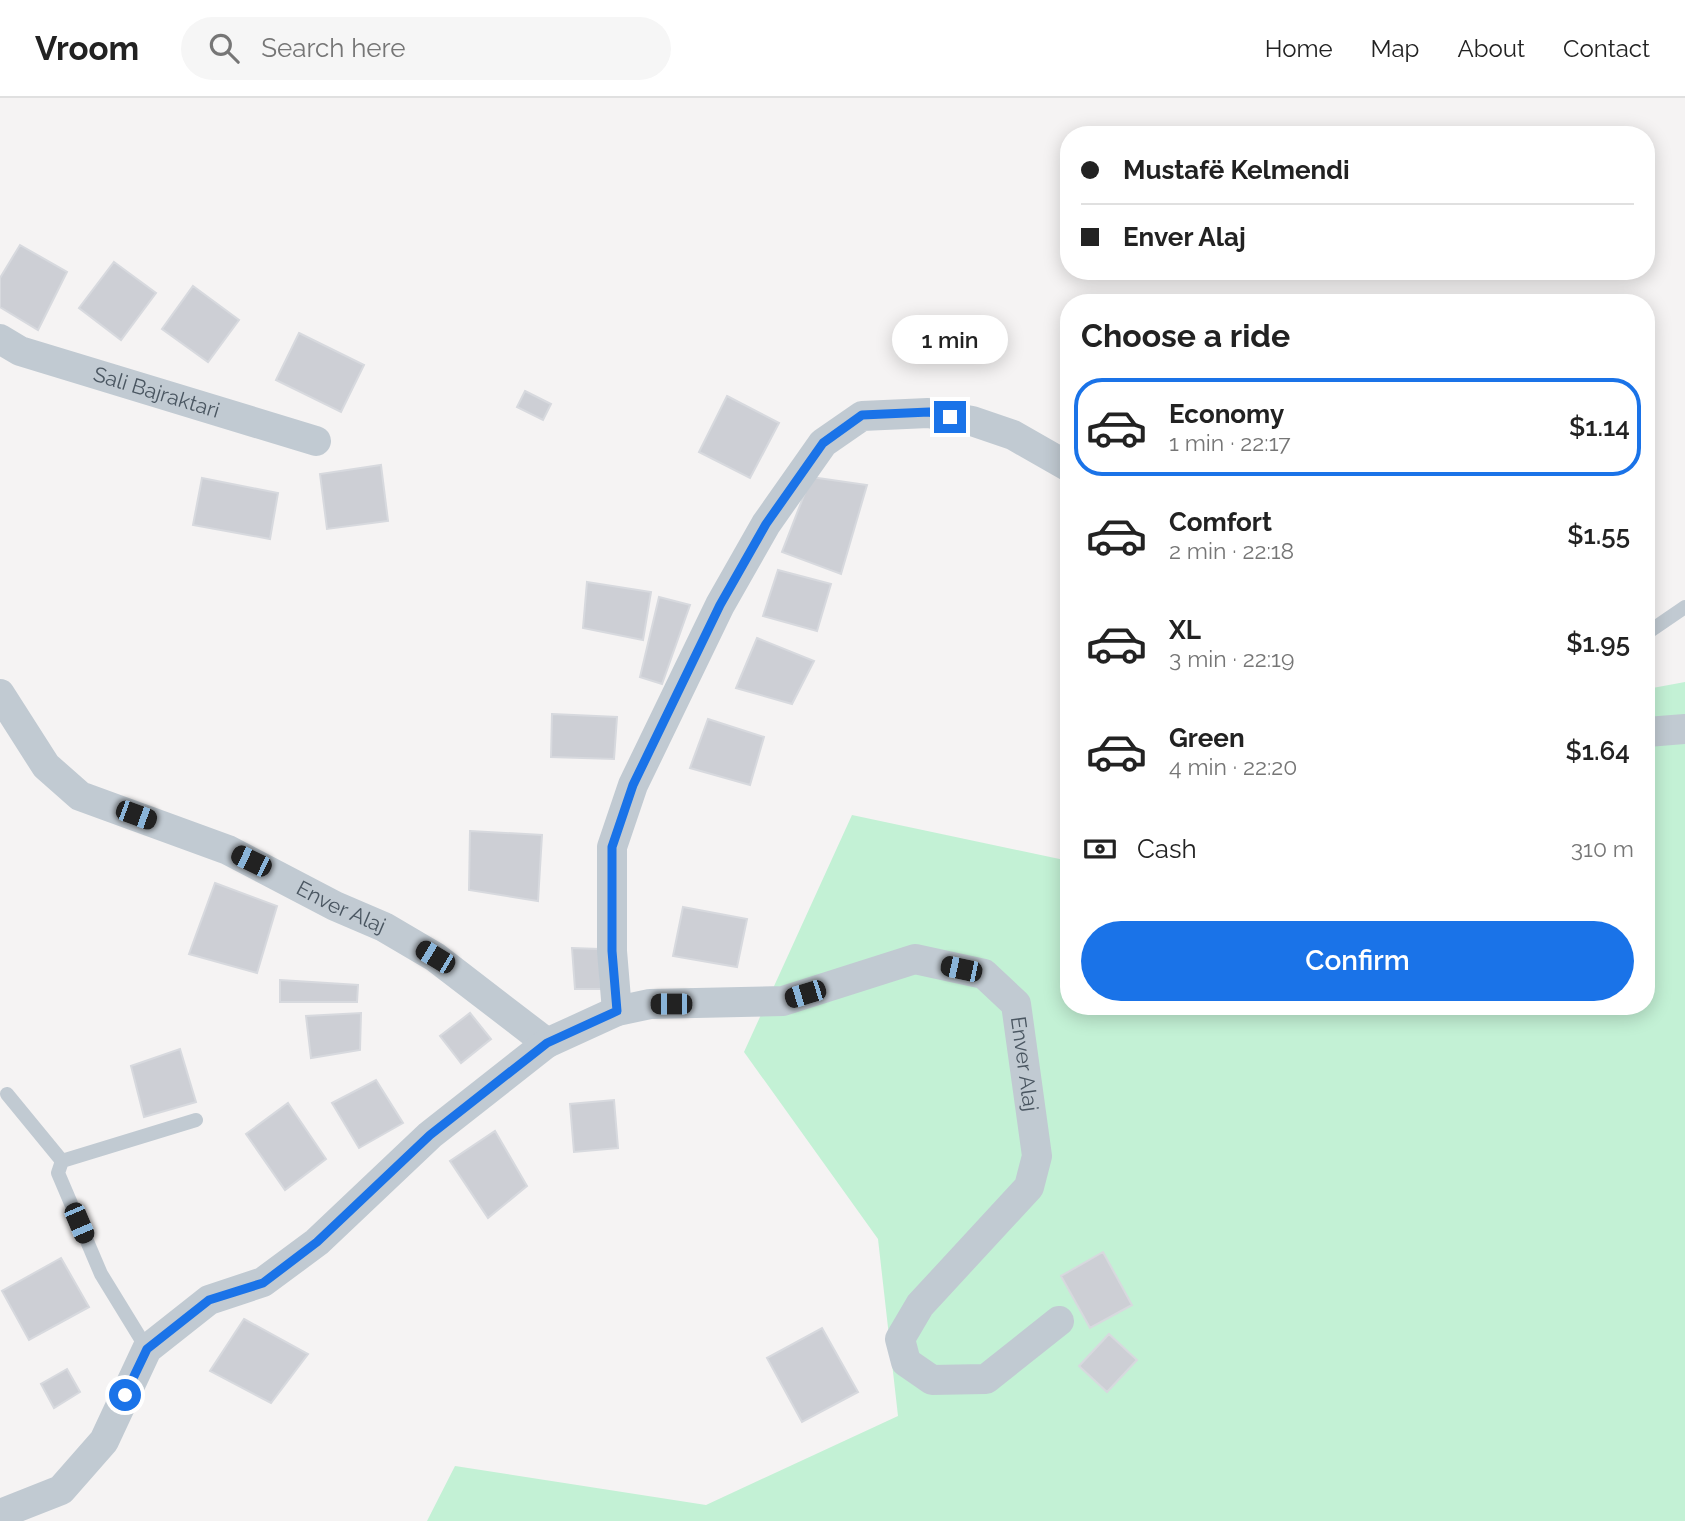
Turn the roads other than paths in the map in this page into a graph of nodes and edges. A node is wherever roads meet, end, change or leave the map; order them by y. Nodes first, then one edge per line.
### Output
1 (0, 340) edge
2 (316, 441) dead end
3 (1060, 462) edge
4 (1685, 607) edge
5 (1655, 628) edge
6 (0, 694) edge
7 (1685, 729) edge
8 (1655, 731) edge
9 (617, 1011) junction
10 (547, 1043) junction
11 (7, 1094) dead end
12 (196, 1120) dead end
13 (62, 1161) junction
14 (1059, 1321) dead end
15 (147, 1349) junction
16 (0, 1514) edge

1 - 2 street, Sali Bajraktari
3 - 9 street
4 - 5 lane
6 - 10 street, Enver Alaj
7 - 8 street
9 - 10 street, Enver Alaj
9 - 14 street, Enver Alaj
10 - 15 street, Enver Alaj
11 - 13 lane
12 - 13 lane
13 - 15 lane
15 - 16 street

